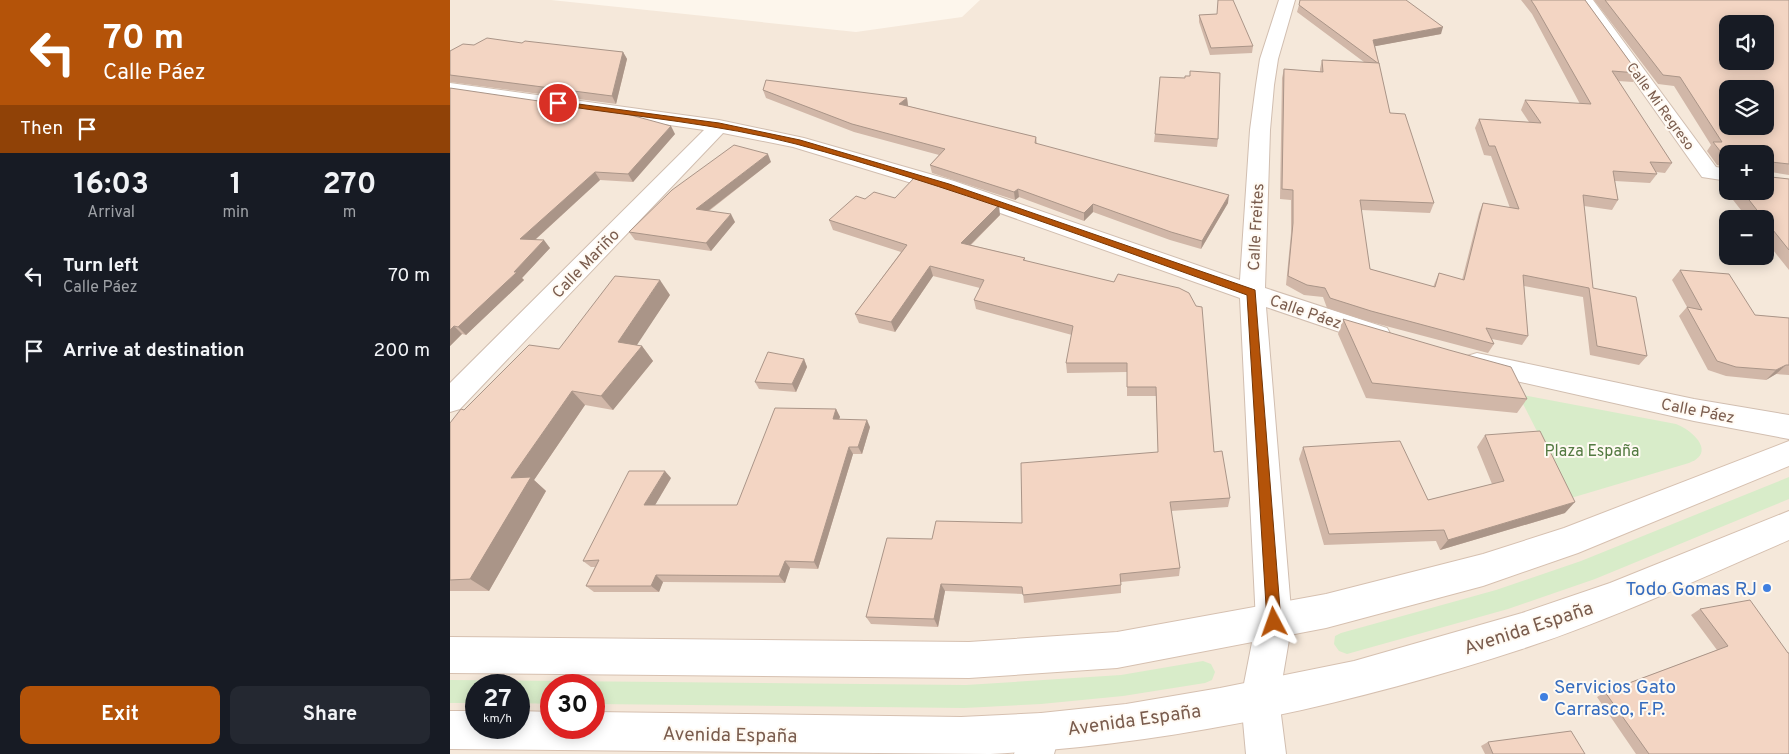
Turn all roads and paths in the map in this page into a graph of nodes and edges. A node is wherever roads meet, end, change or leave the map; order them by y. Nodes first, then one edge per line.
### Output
1 (1287, 0) edge
2 (1584, 0) edge
3 (450, 88) edge
4 (719, 126) junction
5 (1719, 174) edge
6 (1252, 293) junction
7 (1397, 341) edge
8 (1460, 359) edge
9 (450, 402) edge
10 (1789, 427) edge
11 (1789, 453) edge
12 (1789, 525) edge
13 (1274, 622) junction
14 (450, 655) edge
15 (1260, 699) junction
16 (450, 730) edge
17 (1037, 743) edge
18 (1266, 754) edge

1 - 6 street, Calle Freites
2 - 5 street, Calle Mi Regreso
3 - 4 street, Calle Páez
4 - 6 street, Calle Páez
4 - 9 street, Calle Mariño
6 - 7 street, Calle Páez
6 - 13 street, Calle Freites
8 - 10 street, Calle Páez
11 - 13 street
12 - 15 street, Avenida España
13 - 14 street
13 - 15 street, Calle Freites
15 - 17 street, Avenida España
15 - 18 street, Calle Freites
16 - 17 street, Avenida España

